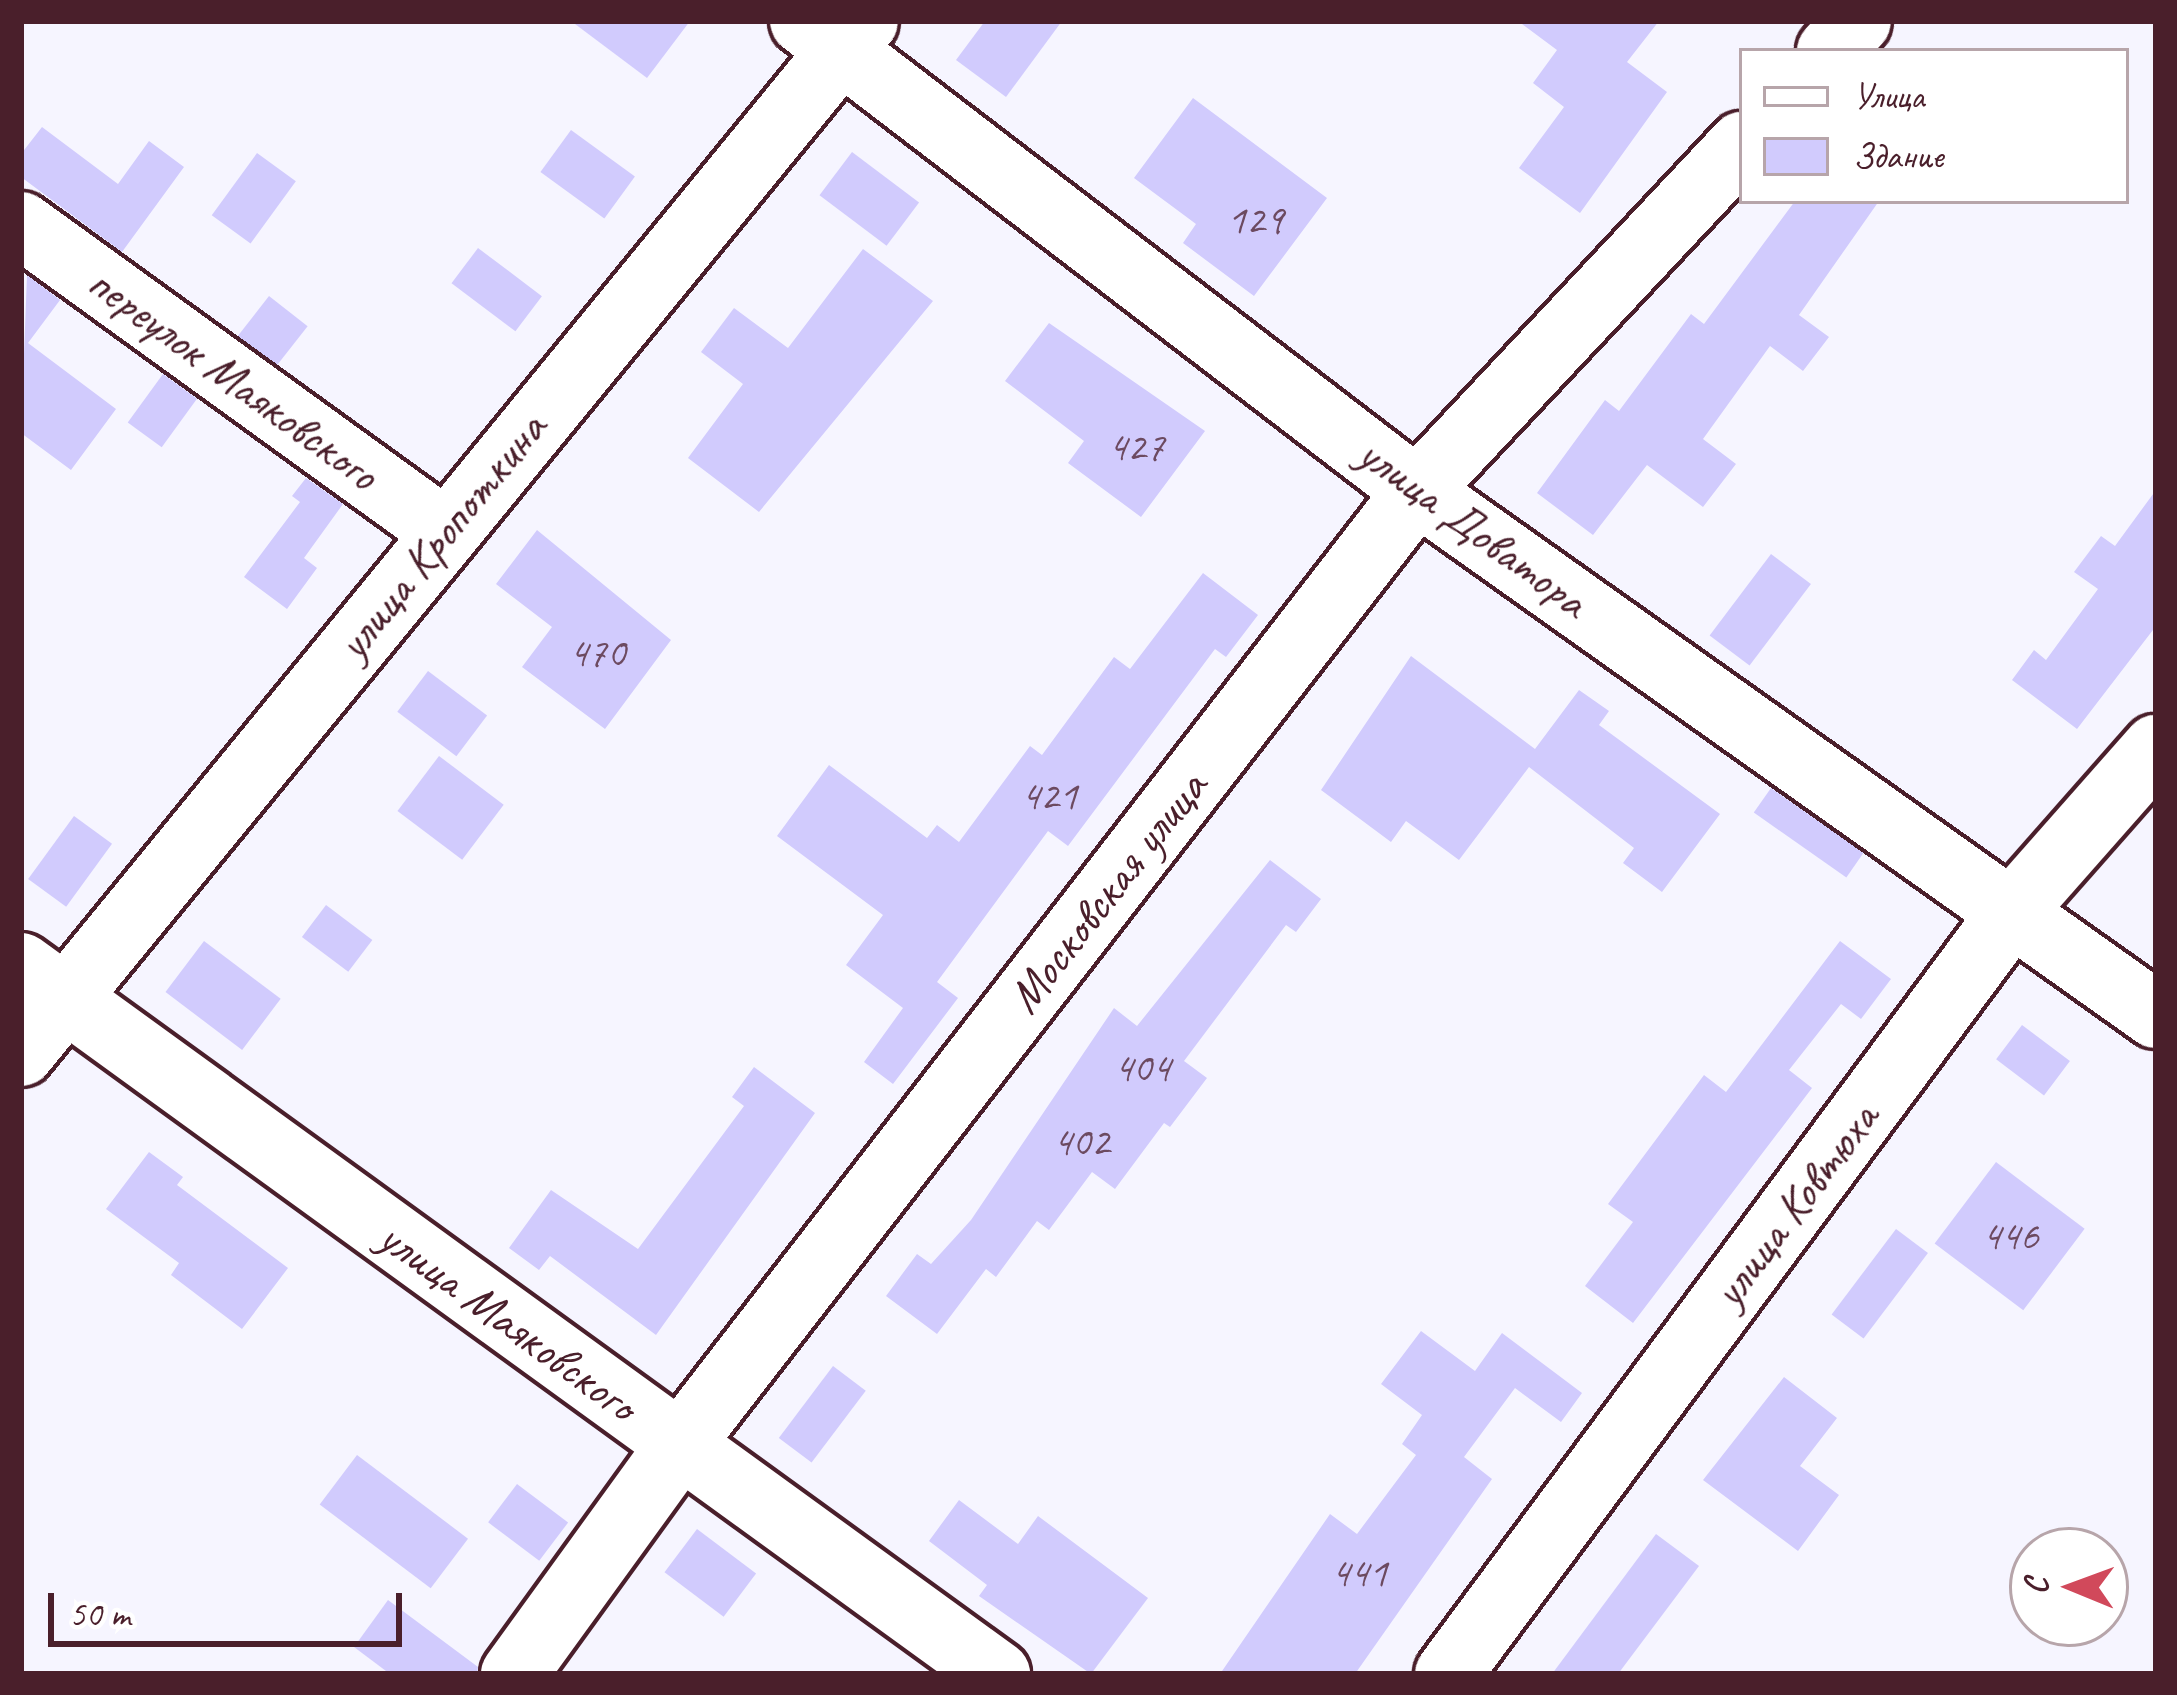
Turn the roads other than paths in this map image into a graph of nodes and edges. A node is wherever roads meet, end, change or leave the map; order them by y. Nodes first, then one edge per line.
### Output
1 (1858, 21) edge
2 (837, 30) edge
3 (1833, 48) edge
4 (1739, 148) edge
5 (21, 225) edge
6 (1418, 491) junction
7 (444, 531) junction
8 (2156, 748) edge
9 (2014, 909) junction
10 (43, 982) edge
11 (2156, 1015) edge
12 (21, 1053) edge
13 (679, 1445) junction
14 (990, 1672) edge
15 (514, 1674) edge
16 (1448, 1674) edge

1 - 3 street
2 - 6 street, улица Доватора
2 - 7 street, улица Кропоткина
4 - 6 street, Московская улица
5 - 7 street, переулок Маяковского
6 - 9 street, улица Доватора
6 - 13 street, Московская улица
7 - 10 street, улица Кропоткина
8 - 9 street, улица Ковтюха
9 - 11 street, улица Доватора
9 - 16 street, улица Ковтюха
10 - 12 street, улица Кропоткина
10 - 13 street, улица Маяковского
13 - 14 street, улица Маяковского
13 - 15 street, Московская улица

